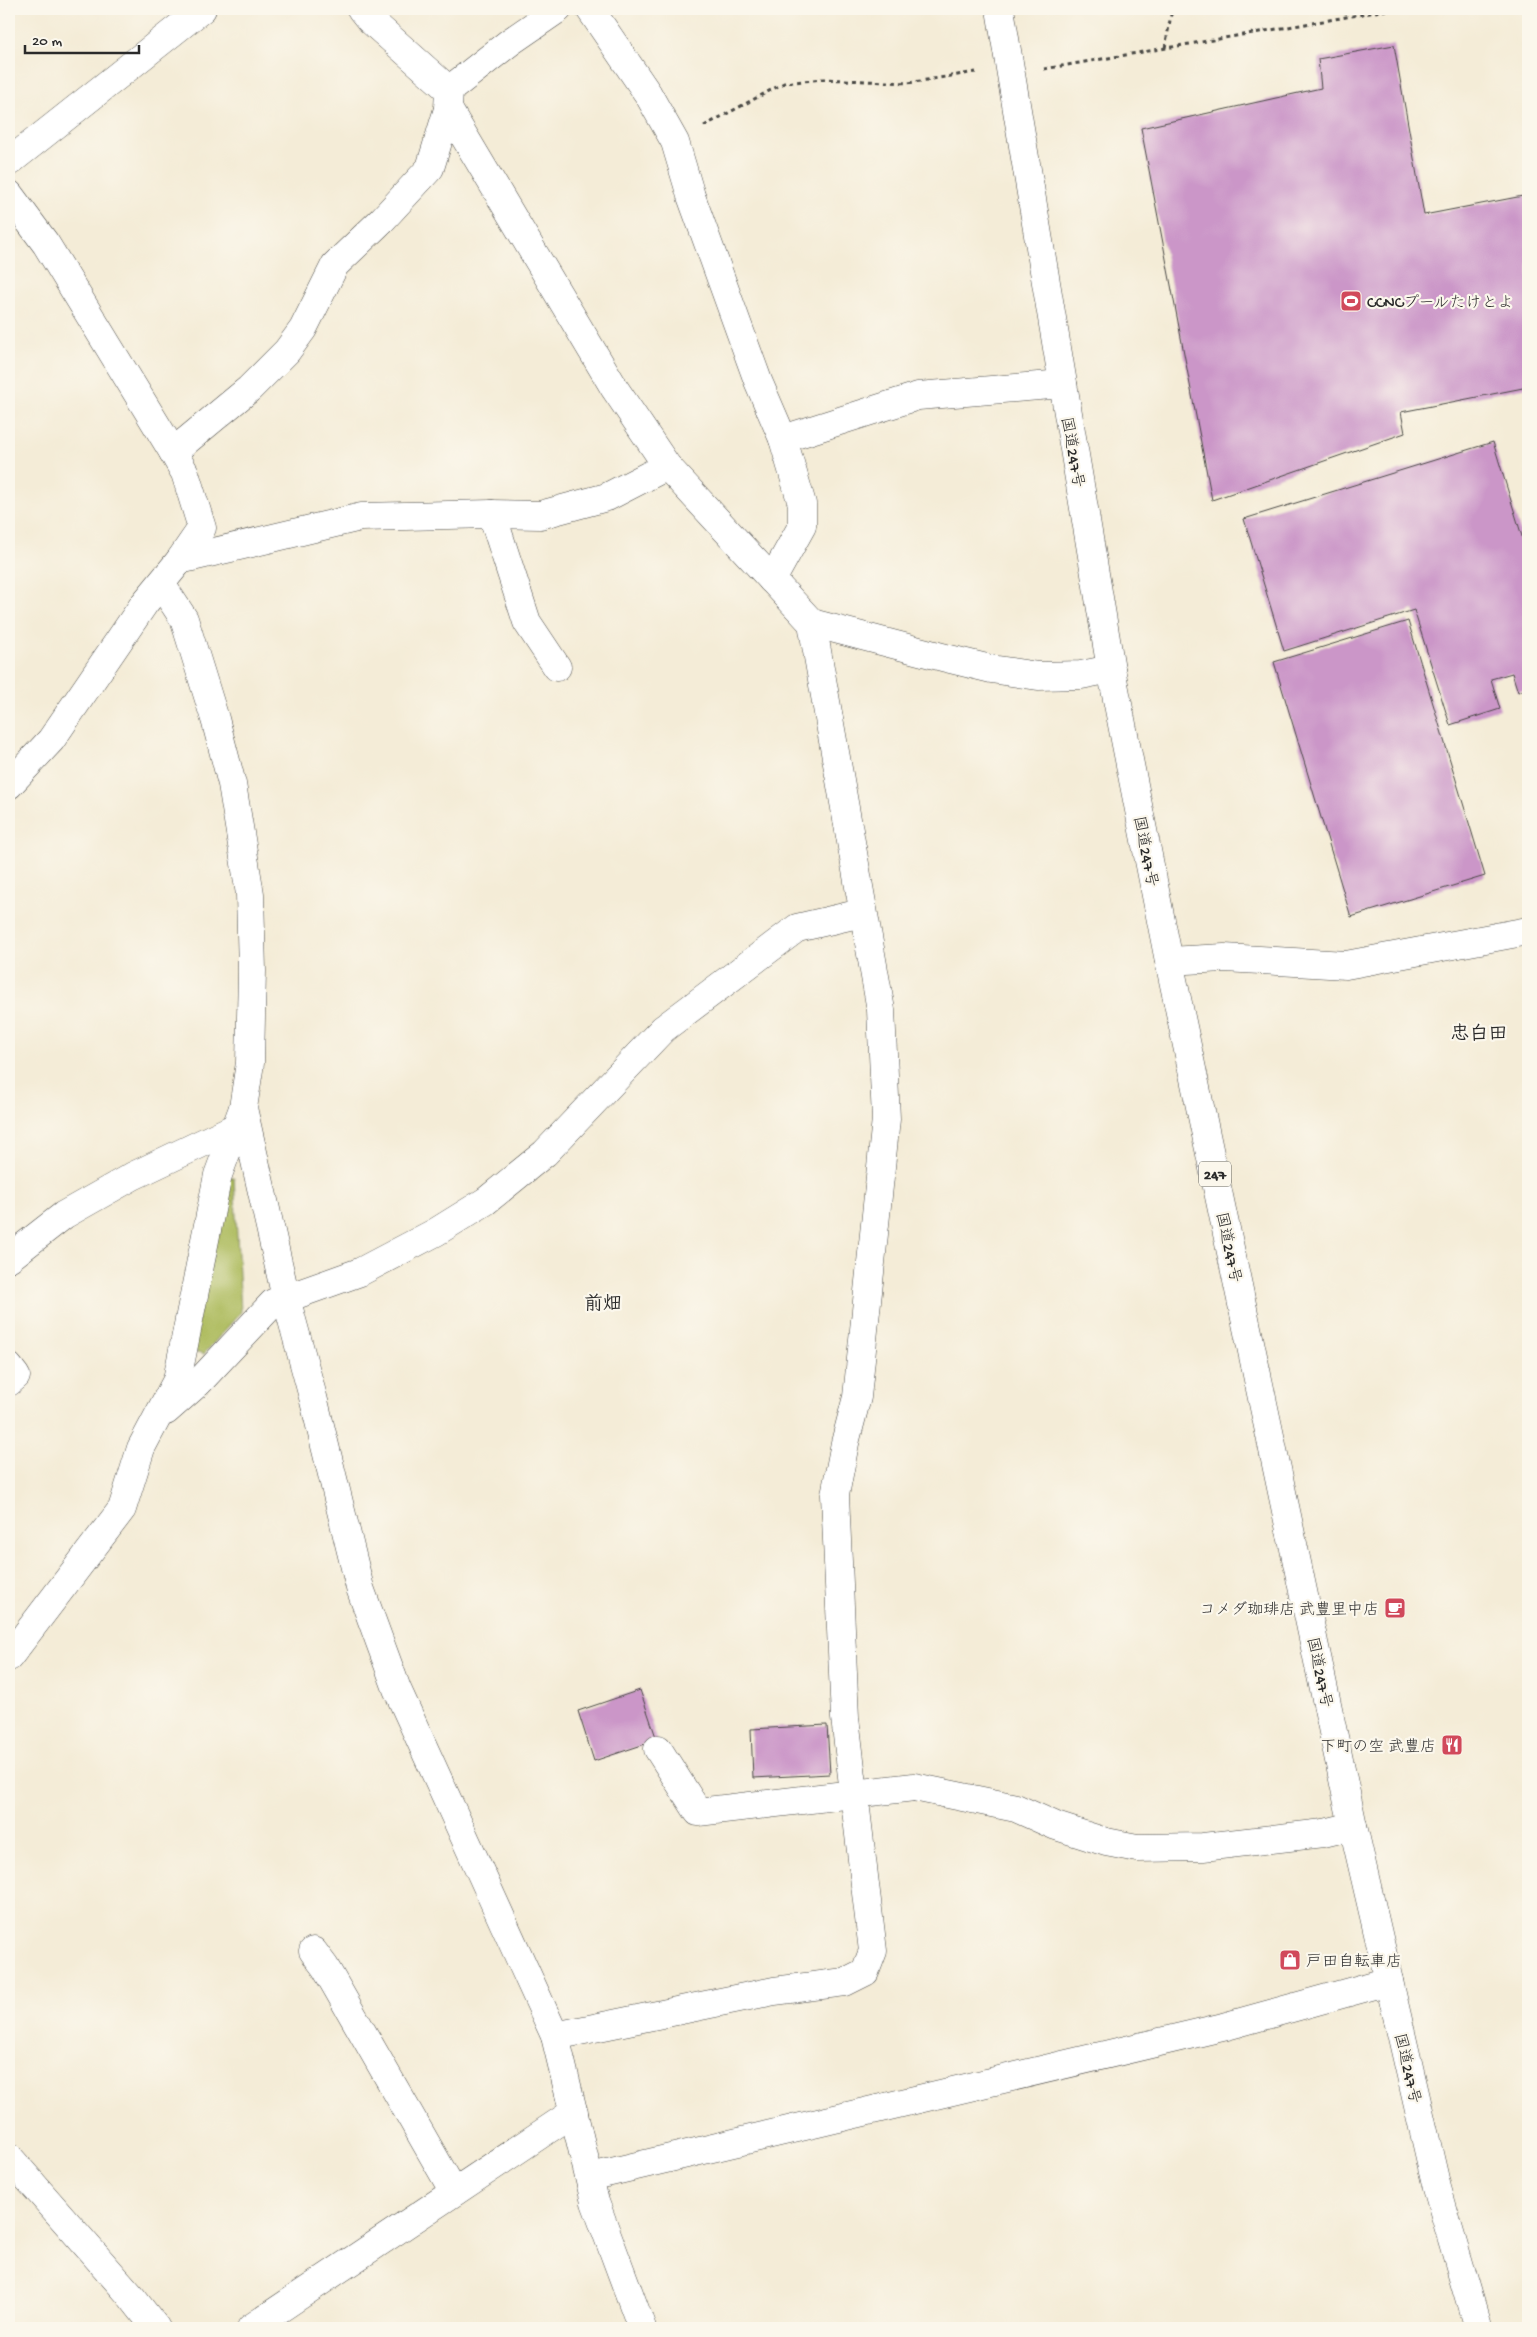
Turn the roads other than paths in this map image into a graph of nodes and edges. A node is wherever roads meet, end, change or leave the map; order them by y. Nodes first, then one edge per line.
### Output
1 (202, 9) edge
2 (361, 9) edge
3 (558, 9) edge
4 (590, 9) edge
5 (1000, 9) edge
6 (449, 99) junction
7 (9, 162) edge
8 (9, 194) edge
9 (1062, 384) junction
10 (783, 438) junction
11 (173, 452) junction
12 (667, 466) junction
13 (492, 514) junction
14 (180, 560) junction
15 (772, 580) junction
16 (161, 584) junction
17 (812, 623) junction
18 (557, 666) dead end
19 (1110, 668) junction
20 (9, 785) edge
21 (862, 913) junction
22 (1528, 930) edge
23 (1169, 961) junction
24 (240, 1117) junction
25 (9, 1258) edge
26 (286, 1298) junction
27 (9, 1367) edge
28 (9, 1382) edge
29 (156, 1419) junction
30 (9, 1658) edge
31 (658, 1750) dead end
32 (854, 1795) junction
33 (1353, 1826) junction
34 (313, 1951) dead end
35 (1389, 1981) junction
36 (555, 2036) junction
37 (574, 2112) junction
38 (9, 2157) edge
39 (590, 2177) junction
40 (454, 2192) junction
41 (156, 2328) edge
42 (251, 2328) edge
43 (642, 2328) edge
44 (1478, 2328) edge

1 - 7 main road
2 - 6 main road
3 - 6 main road
4 - 10 main road
5 - 9 main road, 国道247号 / 247
6 - 11 main road
6 - 12 main road
8 - 11 main road
9 - 10 main road
9 - 19 main road, 国道247号 / 247
10 - 15 main road
11 - 14 main road
12 - 13 main road
12 - 15 main road
13 - 14 main road
13 - 18 main road
14 - 16 main road
15 - 17 main road
16 - 20 main road
16 - 24 main road
17 - 19 main road
17 - 21 main road
19 - 23 main road, 国道247号 / 247
21 - 26 main road
21 - 32 main road
22 - 23 main road
23 - 33 main road, 国道247号 / 247
24 - 25 main road
24 - 26 main road
24 - 29 main road
26 - 29 main road
26 - 36 main road
27 - 28 main road
29 - 30 main road
31 - 32 main road
32 - 33 main road
32 - 36 main road
33 - 35 main road, 国道247号 / 247
34 - 40 main road
35 - 39 main road
35 - 44 main road, 国道247号 / 247
36 - 37 main road
37 - 39 main road
37 - 40 main road
38 - 41 main road
39 - 43 main road
40 - 42 main road

